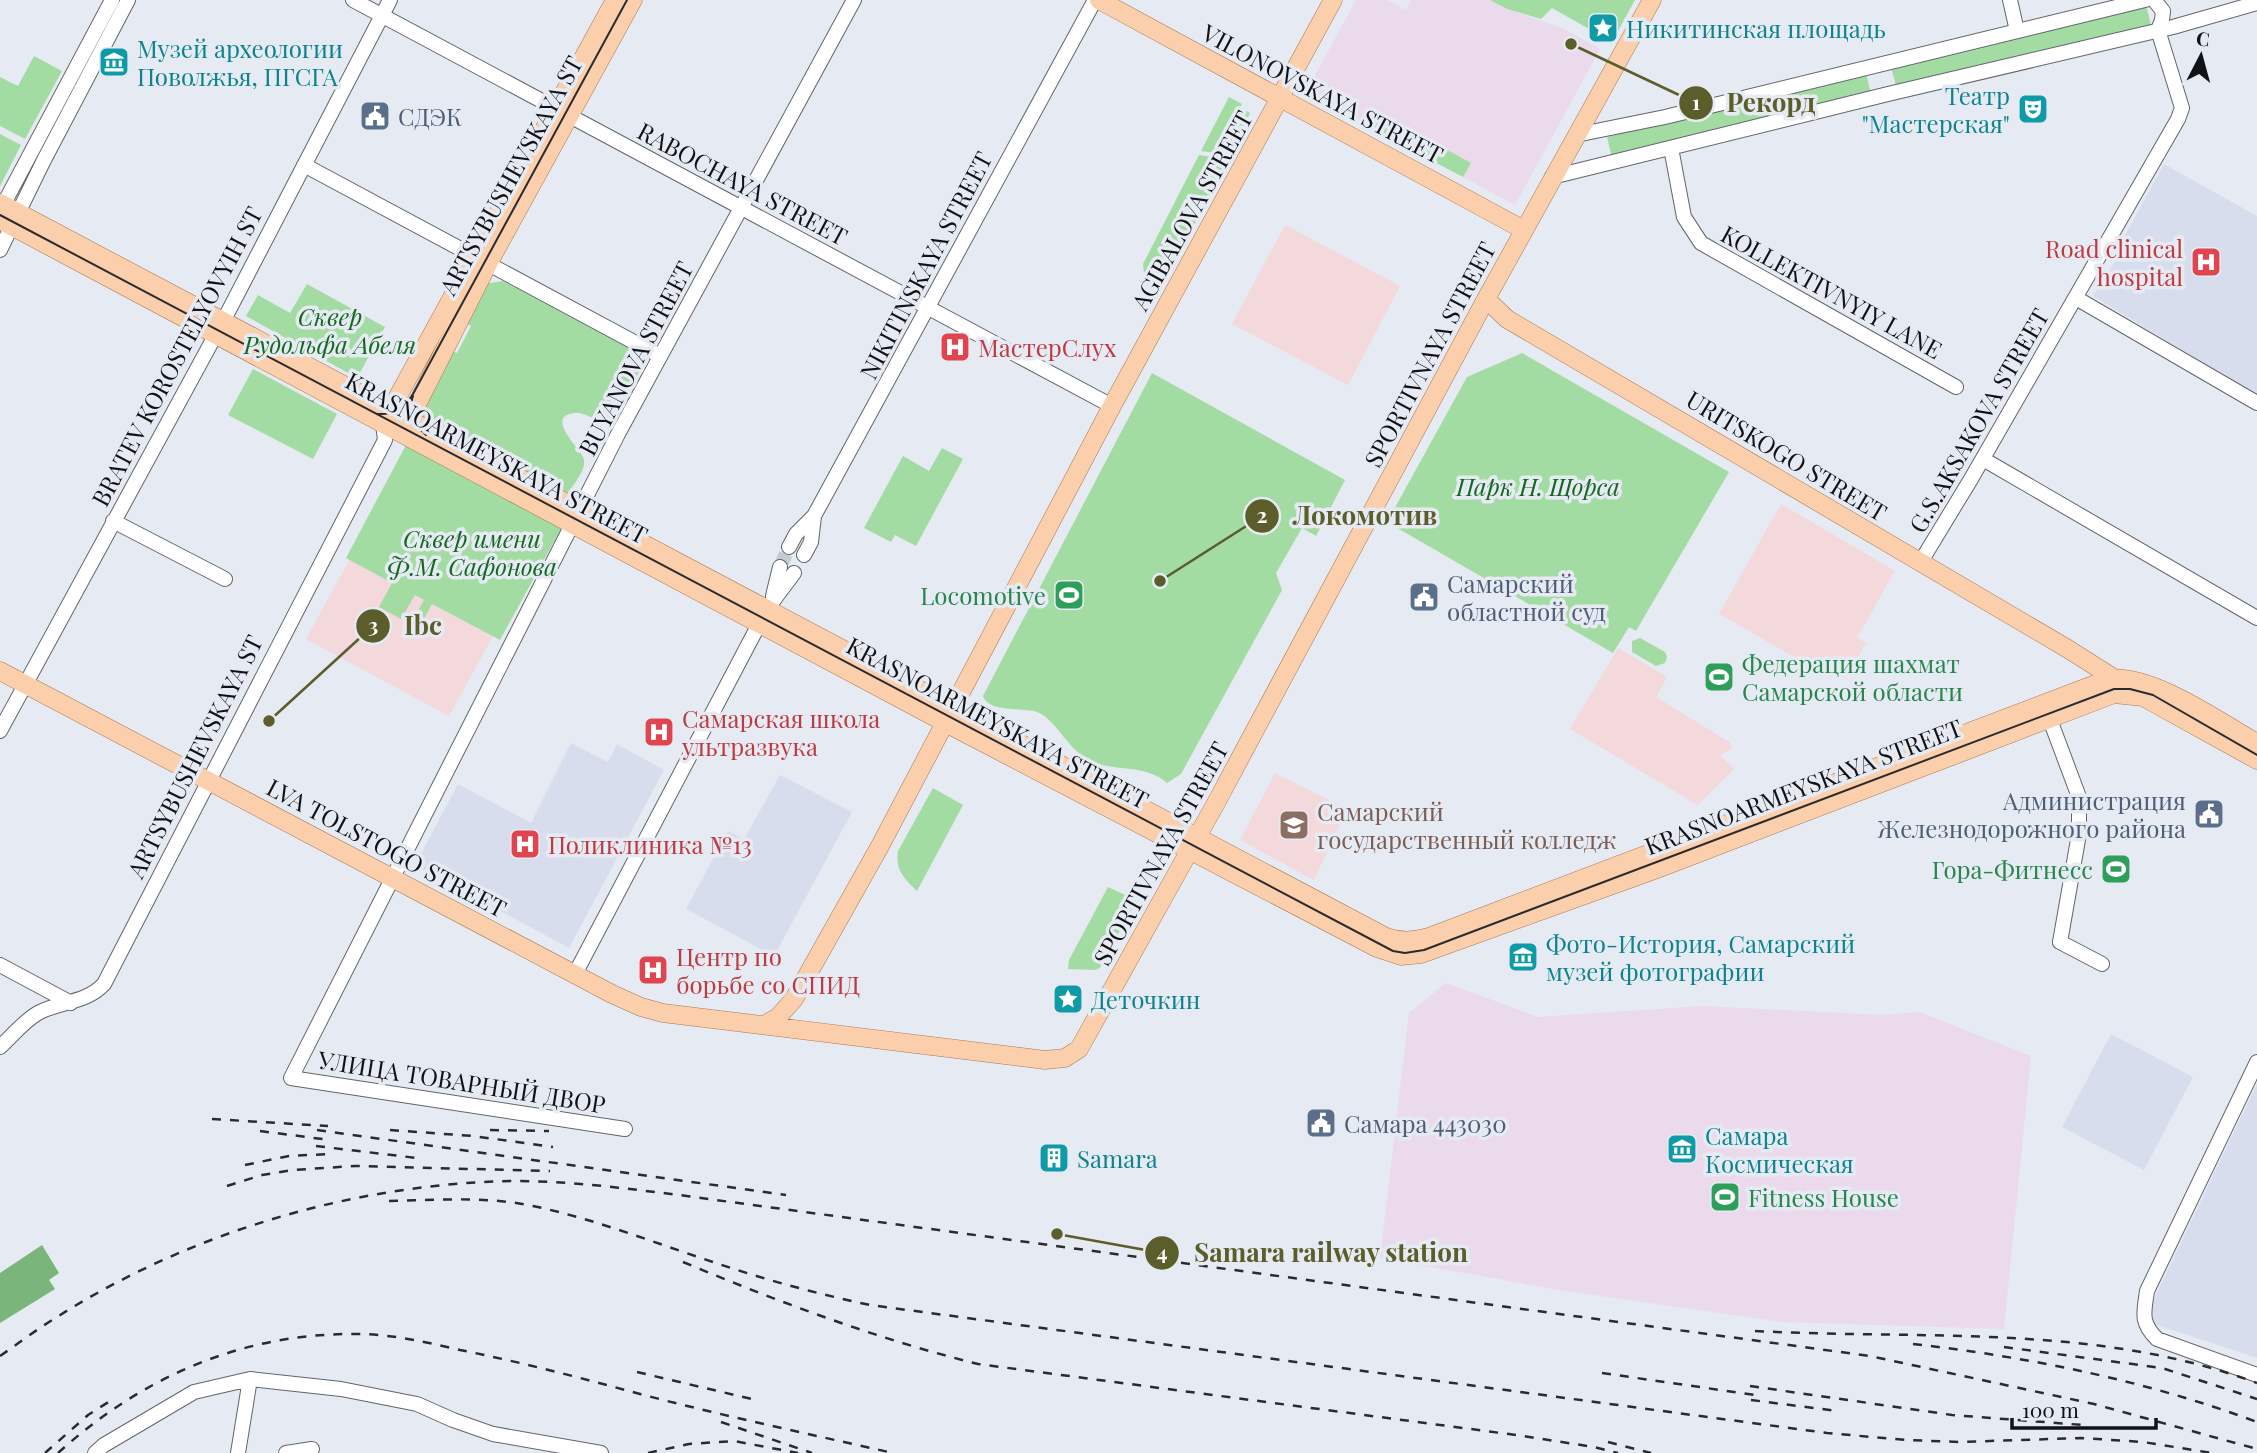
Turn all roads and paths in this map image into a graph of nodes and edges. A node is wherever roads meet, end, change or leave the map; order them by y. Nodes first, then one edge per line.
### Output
1 (112, 0) edge
2 (128, 0) edge
3 (353, 0) edge
4 (390, 0) edge
5 (615, 0) edge
6 (633, 0) edge
7 (854, 0) edge
8 (1097, 0) edge
9 (1333, 0) edge
10 (1652, 0) edge
11 (2010, 0) edge
12 (2145, 0) edge
13 (2154, 0) edge
14 (2257, 3) edge
15 (382, 15) junction
16 (2158, 30) junction
17 (2017, 31) junction
18 (1281, 99) junction
19 (563, 113) junction
20 (1576, 135) junction
21 (1671, 148) junction
22 (304, 165) junction
23 (1552, 177) junction
24 (742, 208) junction
25 (6, 213) edge
26 (1524, 230) junction
27 (0, 250) edge
28 (482, 260) junction
29 (2076, 298) junction
30 (1486, 299) junction
31 (928, 308) junction
32 (219, 328) junction
33 (660, 356) junction
34 (1956, 387) dead end
35 (2257, 403) edge
36 (1112, 406) junction
37 (394, 425) junction
38 (1983, 458) junction
39 (814, 516) junction
40 (575, 517) junction
41 (113, 521) junction
42 (789, 547) tunnel mouth
43 (804, 555) tunnel mouth
44 (1920, 563) junction
45 (787, 570) tunnel mouth
46 (225, 579) dead end
47 (766, 611) junction
48 (2257, 618) edge
49 (2068, 649) junction
50 (0, 671) edge
51 (2112, 678) junction
52 (26, 685) junction
53 (2139, 691) junction
54 (949, 715) junction
55 (2049, 717) junction
56 (0, 731) edge
57 (2257, 743) edge
58 (2257, 760) edge
59 (209, 781) junction
60 (1193, 843) junction
61 (393, 878) junction
62 (2102, 964) dead end
63 (0, 965) edge
64 (575, 974) junction
65 (794, 999) junction
66 (71, 1003) junction
67 (764, 1025) junction
68 (812, 1032) junction
69 (0, 1046) edge
70 (2257, 1062) edge
71 (291, 1078) joint
72 (625, 1129) dead end
73 (2257, 1374) edge
74 (250, 1379) junction
75 (312, 1449) dead end
76 (95, 1453) edge
77 (238, 1453) edge
78 (286, 1453) edge
79 (601, 1453) edge

1 - 25 street
2 - 25 street
3 - 15 street, RABOCHAYA STREET
4 - 15 street, BRATEV KOROSTELYOVYIH ST
5 - 19 main road, ARTSYBUSHEVSKAYA ST
6 - 19 main road, ARTSYBUSHEVSKAYA ST
7 - 24 street, BUYANOVA STREET
8 - 18 main road, VILONOVSKAYA STREET
8 - 31 street, NIKITINSKAYA STREET
9 - 18 main road, AGIBALOVA STREET
10 - 20 main road, SPORTIVNAYA STREET
11 - 17 street
12 - 17 street
13 - 16 street, G.S.AKSAKOVA STREET
14 - 16 street
15 - 19 street, RABOCHAYA STREET
15 - 22 street, BRATEV KOROSTELYOVYIH ST
16 - 21 street
16 - 29 street, G.S.AKSAKOVA STREET
17 - 20 street
18 - 26 main road, VILONOVSKAYA STREET
18 - 36 main road, AGIBALOVA STREET
19 - 24 street, RABOCHAYA STREET
19 - 28 main road, ARTSYBUSHEVSKAYA ST
20 - 23 main road, SPORTIVNAYA STREET
21 - 23 street
21 - 34 street, KOLLEKTIVNYIY LANE
22 - 28 street
22 - 32 street, BRATEV KOROSTELYOVYIH ST
23 - 26 main road, SPORTIVNAYA STREET
24 - 31 street, RABOCHAYA STREET
24 - 33 street, BUYANOVA STREET
25 - 27 street
25 - 32 main road, KRASNOARMEYSKAYA STREET
26 - 30 main road, SPORTIVNAYA STREET
28 - 33 street
28 - 37 main road, ARTSYBUSHEVSKAYA ST
29 - 35 street
29 - 38 street, G.S.AKSAKOVA STREET
30 - 44 main road, URITSKOGO STREET
30 - 60 main road, SPORTIVNAYA STREET
31 - 36 street, RABOCHAYA STREET
31 - 39 street, NIKITINSKAYA STREET
32 - 37 main road, KRASNOARMEYSKAYA STREET
32 - 41 street, BRATEV KOROSTELYOVYIH ST
33 - 40 street, BUYANOVA STREET
36 - 54 main road, AGIBALOVA STREET
37 - 40 main road, KRASNOARMEYSKAYA STREET
37 - 59 street, ARTSYBUSHEVSKAYA ST
38 - 44 street, G.S.AKSAKOVA STREET
38 - 48 street
39 - 42 street
39 - 43 street, NIKITINSKAYA STREET
40 - 47 main road, KRASNOARMEYSKAYA STREET
40 - 61 street, BUYANOVA STREET
41 - 46 street
41 - 52 street, BRATEV KOROSTELYOVYIH ST
44 - 49 main road, URITSKOGO STREET
45 - 47 street
47 - 54 main road, KRASNOARMEYSKAYA STREET
47 - 64 street
49 - 51 main road
49 - 53 main road
50 - 52 main road, LVA TOLSTOGO STREET
51 - 53 main road
51 - 60 main road, KRASNOARMEYSKAYA STREET
52 - 56 street, BRATEV KOROSTELYOVYIH ST
52 - 59 main road, LVA TOLSTOGO STREET
53 - 55 main road, KRASNOARMEYSKAYA STREET
53 - 57 main road
53 - 58 main road
54 - 60 main road, KRASNOARMEYSKAYA STREET
54 - 65 main road, AGIBALOVA STREET
55 - 60 main road, KRASNOARMEYSKAYA STREET
55 - 62 street
59 - 61 main road, LVA TOLSTOGO STREET
59 - 66 street, ARTSYBUSHEVSKAYA ST
60 - 68 main road, SPORTIVNAYA STREET
61 - 64 main road, LVA TOLSTOGO STREET
61 - 71 street, BUYANOVA STREET
63 - 66 street
64 - 67 main road, LVA TOLSTOGO STREET
65 - 67 main road, AGIBALOVA STREET
65 - 68 main road
66 - 69 street, ARTSYBUSHEVSKAYA ST
67 - 68 main road, LVA TOLSTOGO STREET
70 - 73 street
71 - 72 street, УЛИЦА ТОВАРНЫЙ ДВОР
74 - 76 street
74 - 77 street
74 - 79 street
75 - 78 street

